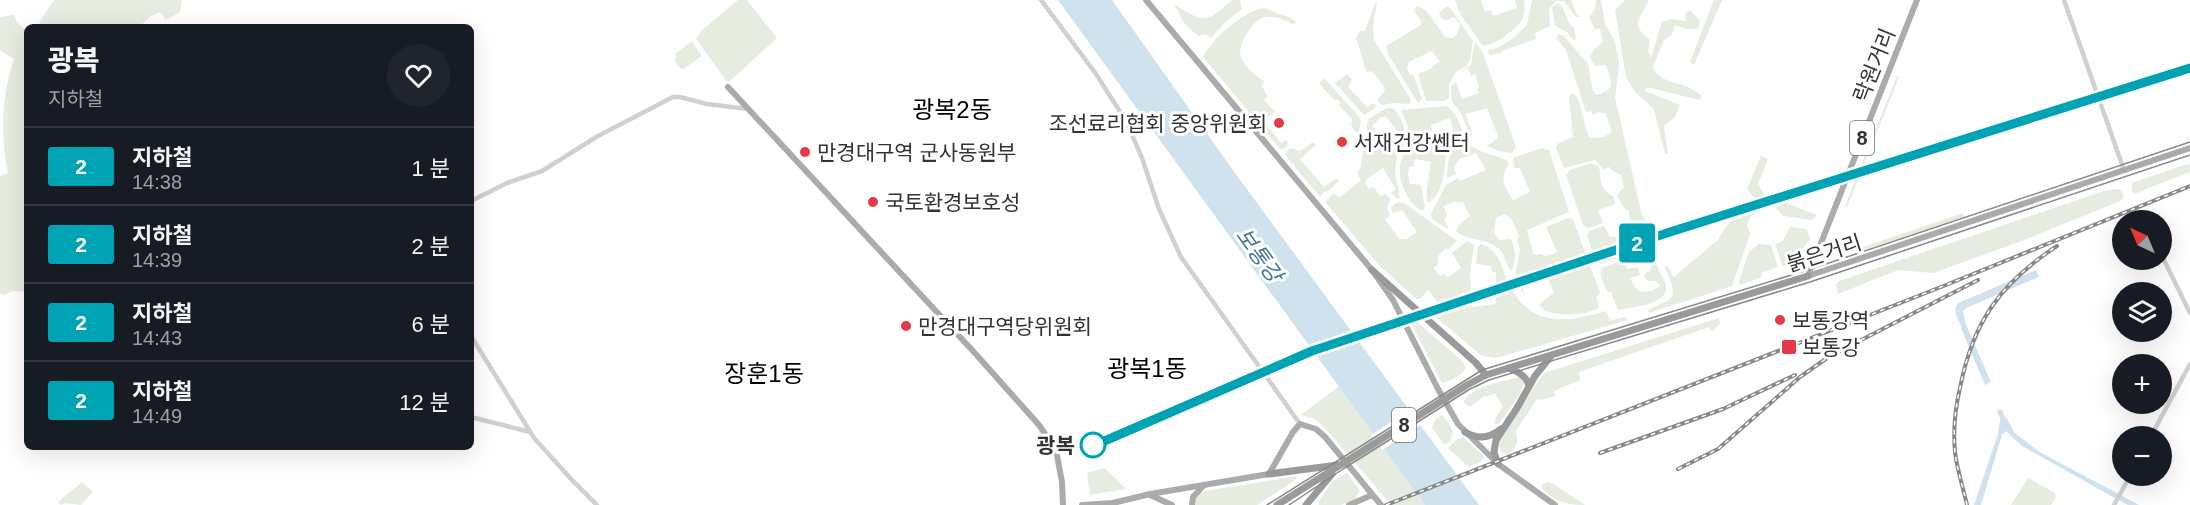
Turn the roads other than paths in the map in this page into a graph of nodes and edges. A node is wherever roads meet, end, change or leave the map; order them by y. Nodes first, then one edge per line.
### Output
1 (1041, 0) edge
2 (1146, 0) edge
3 (1917, 0) edge
4 (2064, 0) edge
5 (728, 87) dead end
6 (748, 109) junction
7 (2190, 148) edge
8 (2124, 170) junction
9 (474, 200) edge
10 (1372, 270) junction
11 (2169, 270) edge
12 (1808, 276) junction
13 (2190, 313) edge
14 (474, 341) edge
15 (1553, 354) junction
16 (2190, 364) edge
17 (1508, 368) junction
18 (1486, 375) junction
19 (1529, 386) junction
20 (474, 418) edge
21 (523, 419) junction
22 (1300, 424) junction
23 (2156, 426) edge
24 (511, 427) junction
25 (1503, 428) junction
26 (530, 432) junction
27 (1465, 432) junction
28 (1498, 464) junction
29 (1340, 465) junction
30 (1269, 474) junction
31 (1204, 485) junction
32 (2124, 486) edge
33 (1372, 495) junction
34 (1146, 496) junction
35 (1313, 501) edge
36 (2115, 502) edge
37 (1113, 504) edge
38 (597, 505) edge
39 (1063, 505) edge
40 (1082, 505) edge
41 (1132, 505) edge
42 (1172, 505) edge
43 (1192, 505) edge
44 (1277, 505) edge
45 (1306, 505) edge
46 (1349, 505) edge
47 (1381, 505) edge
48 (1555, 505) edge

1 - 22 street
2 - 10 main road
3 - 12 main road, 락원거리 / 8
4 - 8 street
5 - 6 main road
6 - 9 street
6 - 39 main road
7 - 8 main road, 붉은거리
8 - 12 main road, 붉은거리
10 - 18 highway
10 - 27 main road
11 - 13 street
12 - 15 highway, 붉은거리 / 8
14 - 21 street
15 - 17 highway, 붉은거리 / 8
15 - 19 highway
16 - 23 street
17 - 18 highway, 붉은거리 / 8
17 - 19 highway
18 - 29 highway, 붉은거리 / 8
19 - 25 highway
20 - 24 street
21 - 24 street
21 - 26 street
22 - 30 main road
22 - 33 main road
24 - 26 street
25 - 27 highway
25 - 28 highway
26 - 38 street
27 - 28 main road
28 - 48 main road
29 - 30 highway
29 - 35 highway
29 - 44 highway, 8
30 - 31 main road
31 - 34 main road
31 - 43 main road
32 - 36 street
33 - 46 main road
33 - 47 main road
34 - 37 main road
34 - 41 main road
34 - 42 main road
35 - 45 highway
37 - 40 main road

